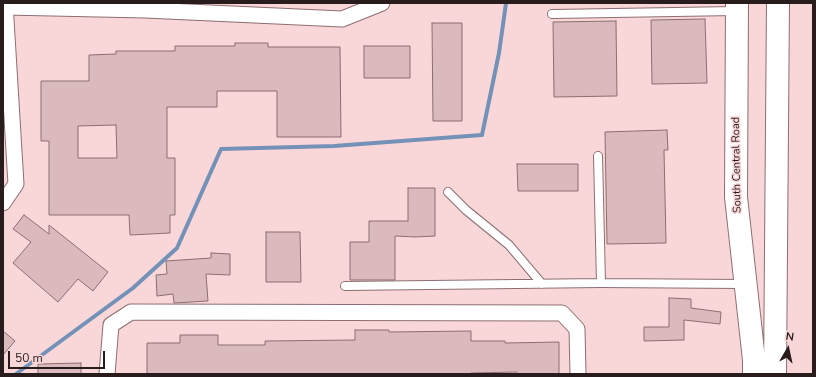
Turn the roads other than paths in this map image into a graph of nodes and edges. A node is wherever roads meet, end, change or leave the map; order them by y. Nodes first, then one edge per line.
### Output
1 (382, 3) edge
2 (778, 3) edge
3 (5, 5) edge
4 (193, 7) edge
5 (737, 7) edge
6 (552, 14) dead end
7 (598, 156) dead end
8 (448, 192) dead end
9 (3, 203) edge
10 (601, 283) junction
11 (542, 284) junction
12 (745, 284) junction
13 (345, 286) dead end
14 (107, 374) edge
15 (578, 374) edge
16 (754, 374) edge
17 (775, 374) edge

1 - 4 street
2 - 17 main road
3 - 4 street
3 - 9 street
5 - 6 lane
5 - 12 main road, South Central Road
7 - 10 lane
8 - 11 lane
10 - 11 lane
10 - 12 lane
11 - 13 lane
12 - 16 main road, South Central Road
14 - 15 street

